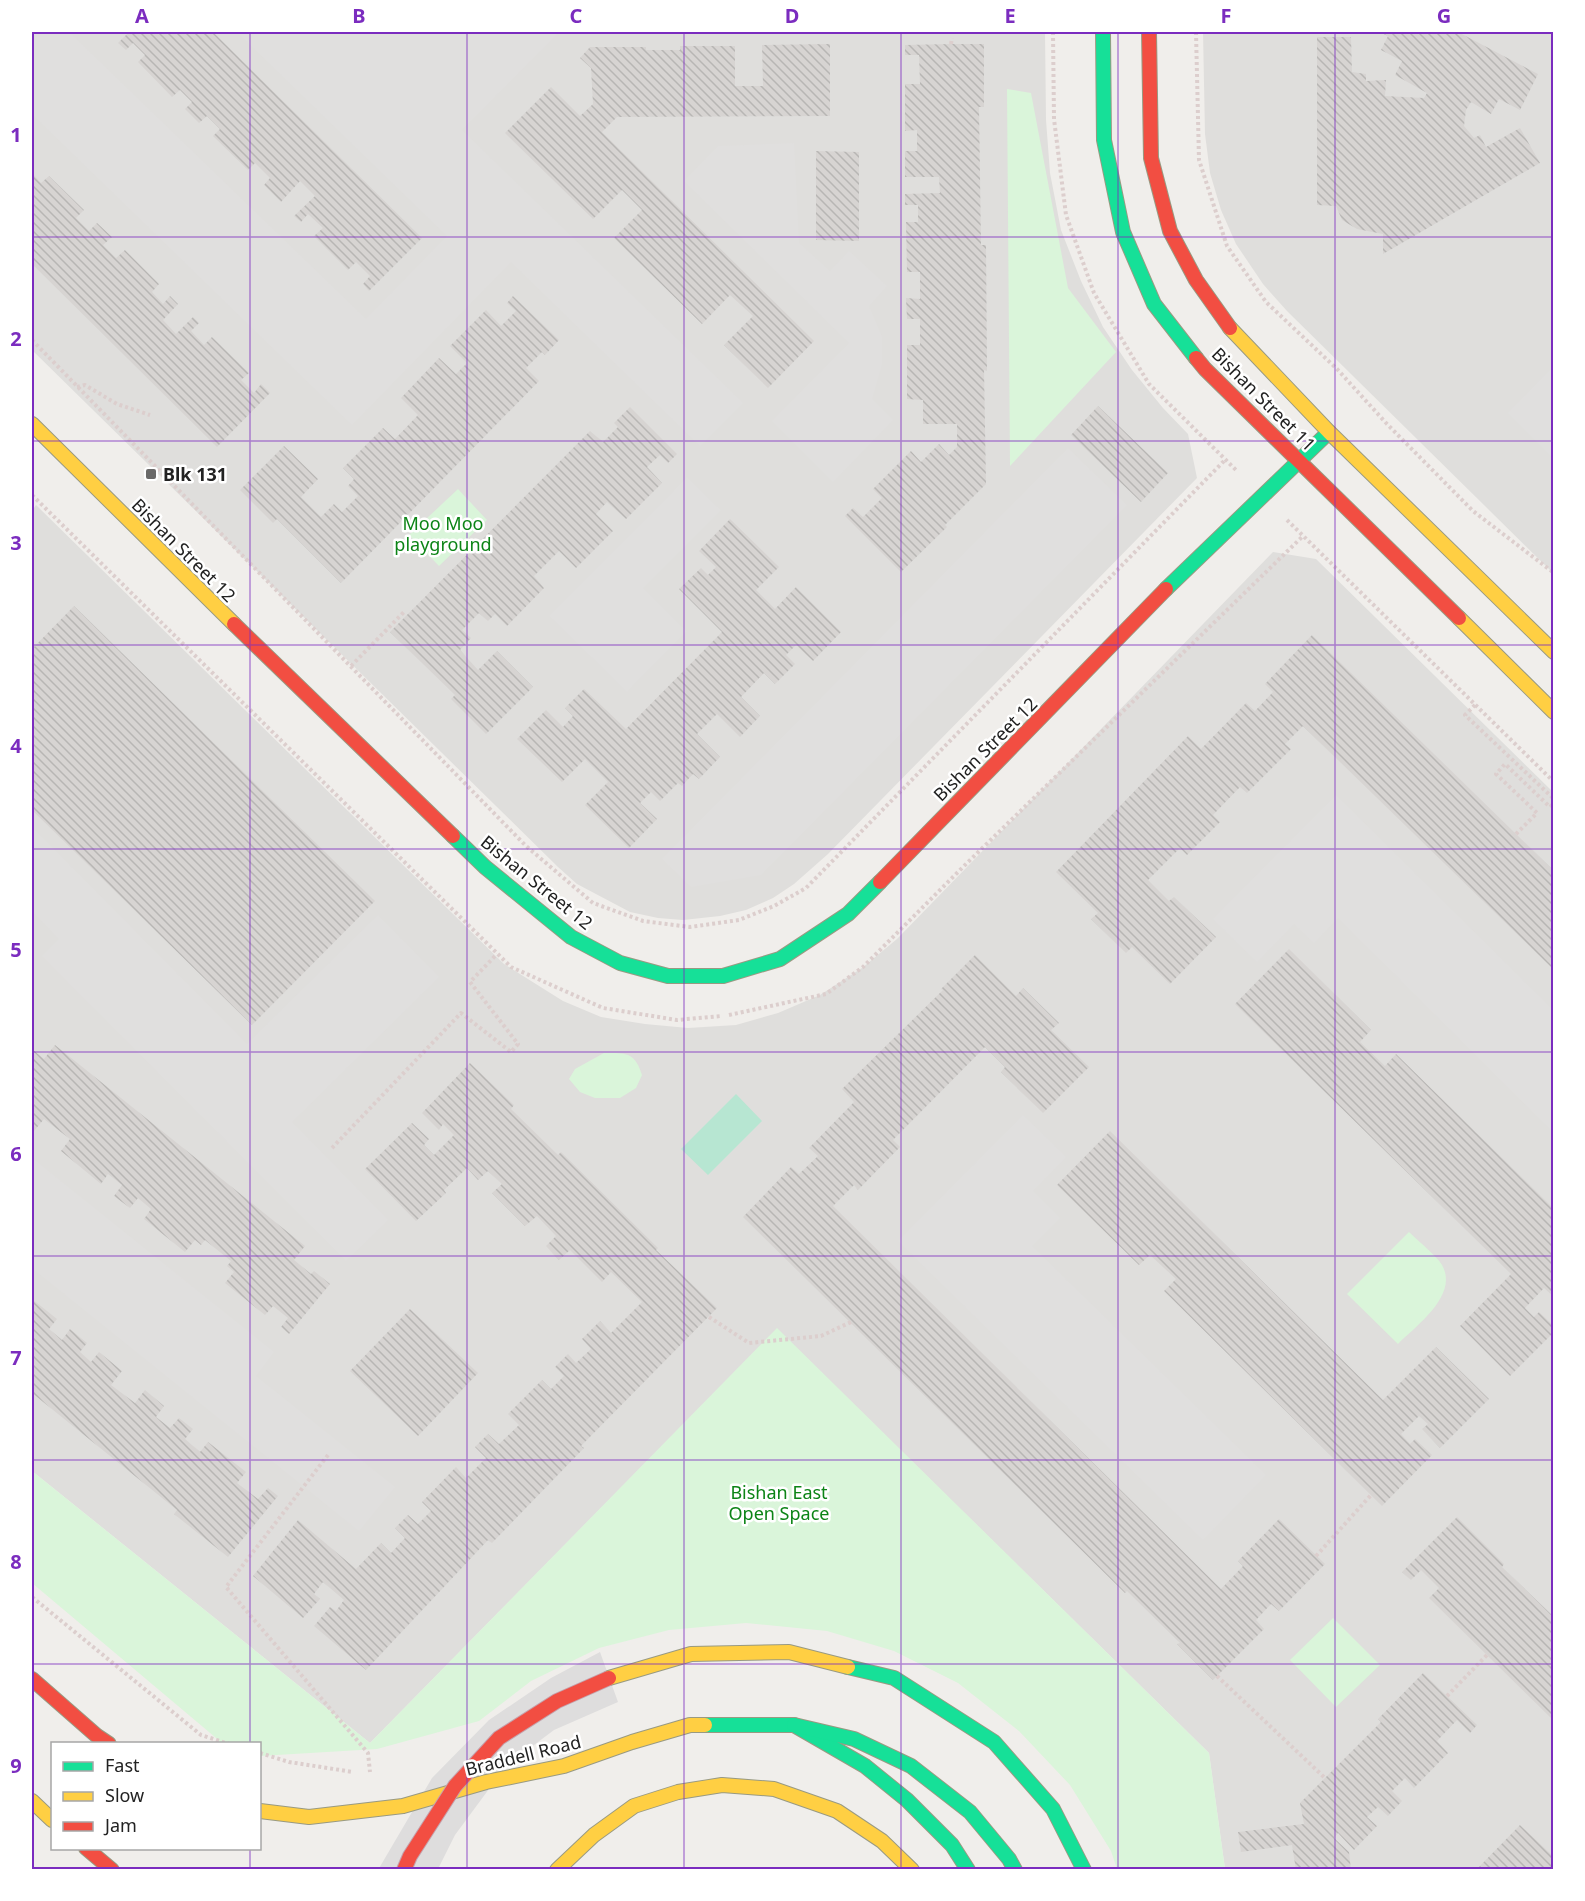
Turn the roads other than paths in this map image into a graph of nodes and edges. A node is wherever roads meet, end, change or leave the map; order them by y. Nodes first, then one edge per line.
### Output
1 (1103, 32) edge
2 (1149, 32) edge
3 (32, 424) edge
4 (1329, 432) junction
5 (1299, 460) junction
6 (1554, 652) edge
7 (1554, 712) edge
8 (32, 1678) edge
9 (794, 1725) junction
10 (107, 1742) edge
11 (32, 1801) edge
12 (261, 1811) edge
13 (51, 1819) edge
14 (83, 1850) edge
15 (88, 1850) edge
16 (102, 1869) edge
17 (112, 1869) edge
18 (404, 1869) edge
19 (557, 1869) edge
20 (912, 1869) edge
21 (968, 1869) edge
22 (1015, 1869) edge
23 (1084, 1869) edge

1 - 5 main road, Bishan Street 11
2 - 4 main road, Bishan Street 11
3 - 5 main road, Bishan Street 12
4 - 5 main road, Bishan Street 12
4 - 6 main road, Bishan Street 11
5 - 7 main road, Bishan Street 11
8 - 10 main road
9 - 12 main road, Braddell Road
9 - 21 main road
9 - 22 main road, Braddell Road
11 - 13 main road
14 - 16 main road
15 - 17 main road
18 - 23 main road, bridge
19 - 20 main road

